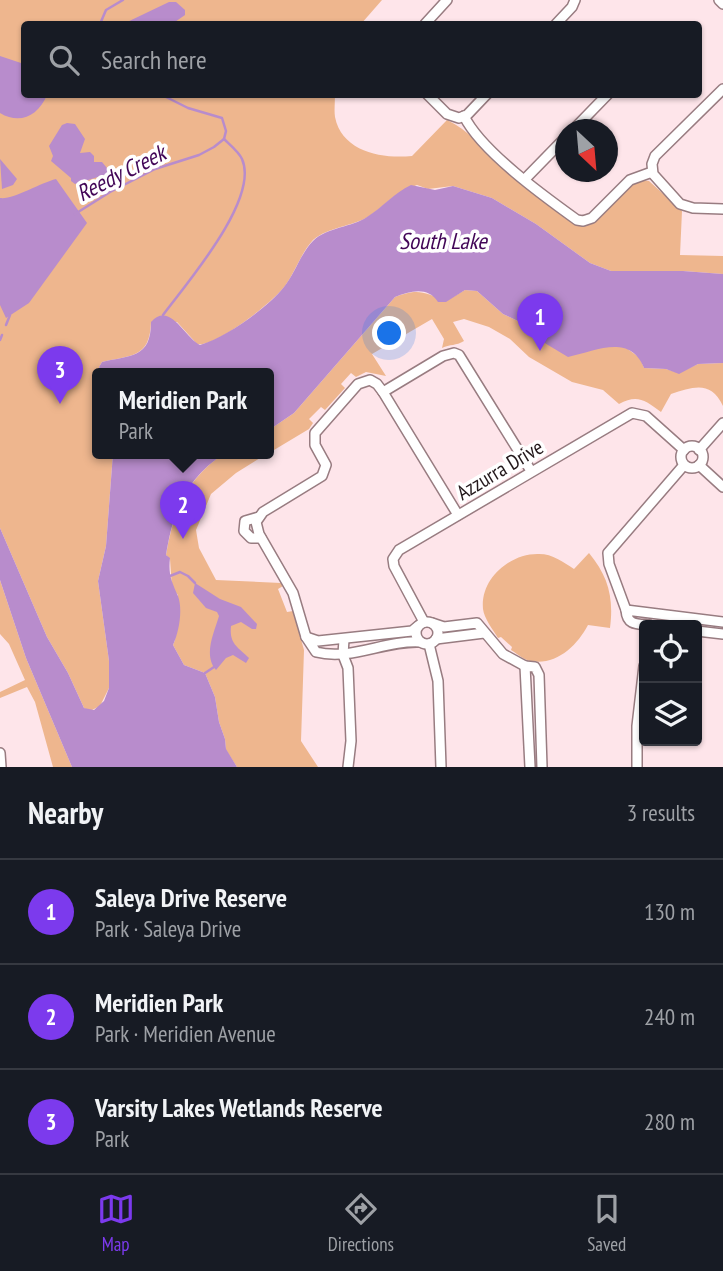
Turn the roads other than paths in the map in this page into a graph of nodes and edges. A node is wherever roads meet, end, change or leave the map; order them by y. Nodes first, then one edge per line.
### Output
1 (447, 0) edge
2 (575, 0) edge
3 (719, 0) edge
4 (723, 4) edge
5 (428, 21) edge
6 (559, 21) edge
7 (723, 89) edge
8 (431, 98) edge
9 (483, 98) edge
10 (604, 98) edge
11 (464, 116) junction
12 (584, 119) edge
13 (555, 148) edge
14 (652, 172) junction
15 (525, 179) junction
16 (723, 209) edge
17 (383, 391) junction
18 (723, 423) edge
19 (684, 450) junction
20 (699, 450) junction
21 (684, 465) junction
22 (699, 465) junction
23 (531, 471) junction
24 (723, 487) edge
25 (458, 516) junction
26 (626, 610) junction
27 (652, 612) junction
28 (650, 620) edge
29 (723, 622) edge
30 (639, 623) edge
31 (424, 624) junction
32 (702, 632) edge
33 (484, 633) junction
34 (723, 634) edge
35 (306, 637) junction
36 (344, 639) junction
37 (429, 642) junction
38 (343, 654) junction
39 (525, 666) junction
40 (642, 683) edge
41 (529, 747) junction
42 (541, 747) junction
43 (0, 753) edge
44 (1, 767) edge
45 (348, 767) edge
46 (441, 767) edge
47 (530, 767) edge
48 (542, 767) edge
49 (637, 767) edge

1 - 5 street
2 - 6 street
3 - 4 street
7 - 14 street
8 - 11 street
9 - 11 street
10 - 12 street
11 - 15 street
13 - 15 street
14 - 15 street
14 - 16 street
17 - 23 street
17 - 25 street
17 - 35 street
18 - 20 street
19 - 20 street
19 - 21 street
19 - 23 street, Azzurra Drive
20 - 22 street
21 - 22 street
21 - 26 street
22 - 24 street
23 - 25 street, Azzurra Drive
25 - 31 street, Azzurra Drive
26 - 27 street
26 - 30 street
27 - 28 street
27 - 29 street
31 - 33 street
31 - 36 street
31 - 37 street
31 - 37 street
32 - 34 street
33 - 37 street
33 - 39 street
35 - 36 street
35 - 38 street
36 - 38 street
37 - 38 street
37 - 46 street
38 - 45 street
39 - 41 street
39 - 42 street
40 - 49 street
41 - 42 street
41 - 47 street
42 - 48 street
43 - 44 street

